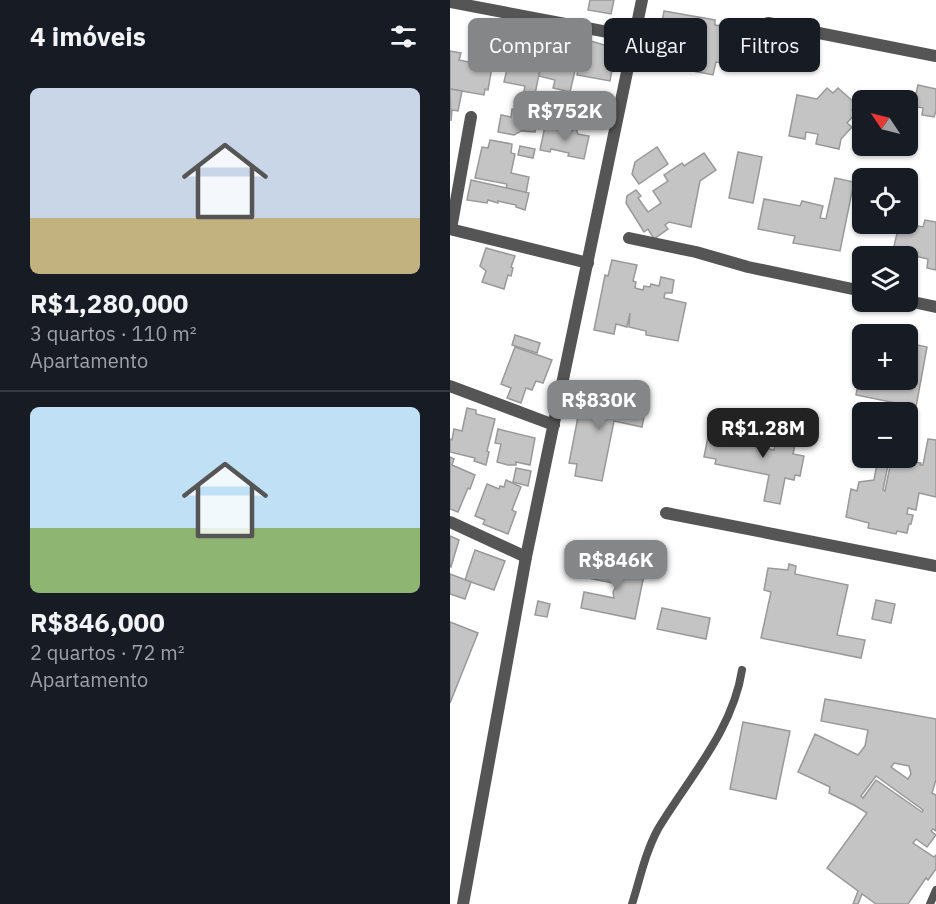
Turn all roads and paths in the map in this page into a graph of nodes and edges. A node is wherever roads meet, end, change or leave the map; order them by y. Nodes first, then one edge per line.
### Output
1 (642, 0) edge
2 (450, 2) edge
3 (638, 18) edge
4 (604, 31) edge
5 (820, 33) edge
6 (936, 56) edge
7 (627, 72) edge
8 (471, 117) dead end
9 (451, 229) edge
10 (629, 238) dead end
11 (588, 263) junction
12 (852, 289) edge
13 (918, 303) edge
14 (936, 307) edge
15 (450, 386) edge
16 (554, 425) junction
17 (666, 513) dead end
18 (450, 522) edge
19 (526, 557) junction
20 (936, 566) edge
21 (742, 670) dead end
22 (936, 890) edge
23 (463, 904) edge
24 (632, 904) edge
25 (930, 904) edge

1 - 3 street
2 - 4 street
5 - 6 street
7 - 11 street
8 - 9 street
9 - 11 street
10 - 12 street
11 - 16 street
13 - 14 street
15 - 16 street
16 - 19 street
17 - 20 street
18 - 19 street
19 - 23 street
21 - 24 lane
22 - 25 lane

